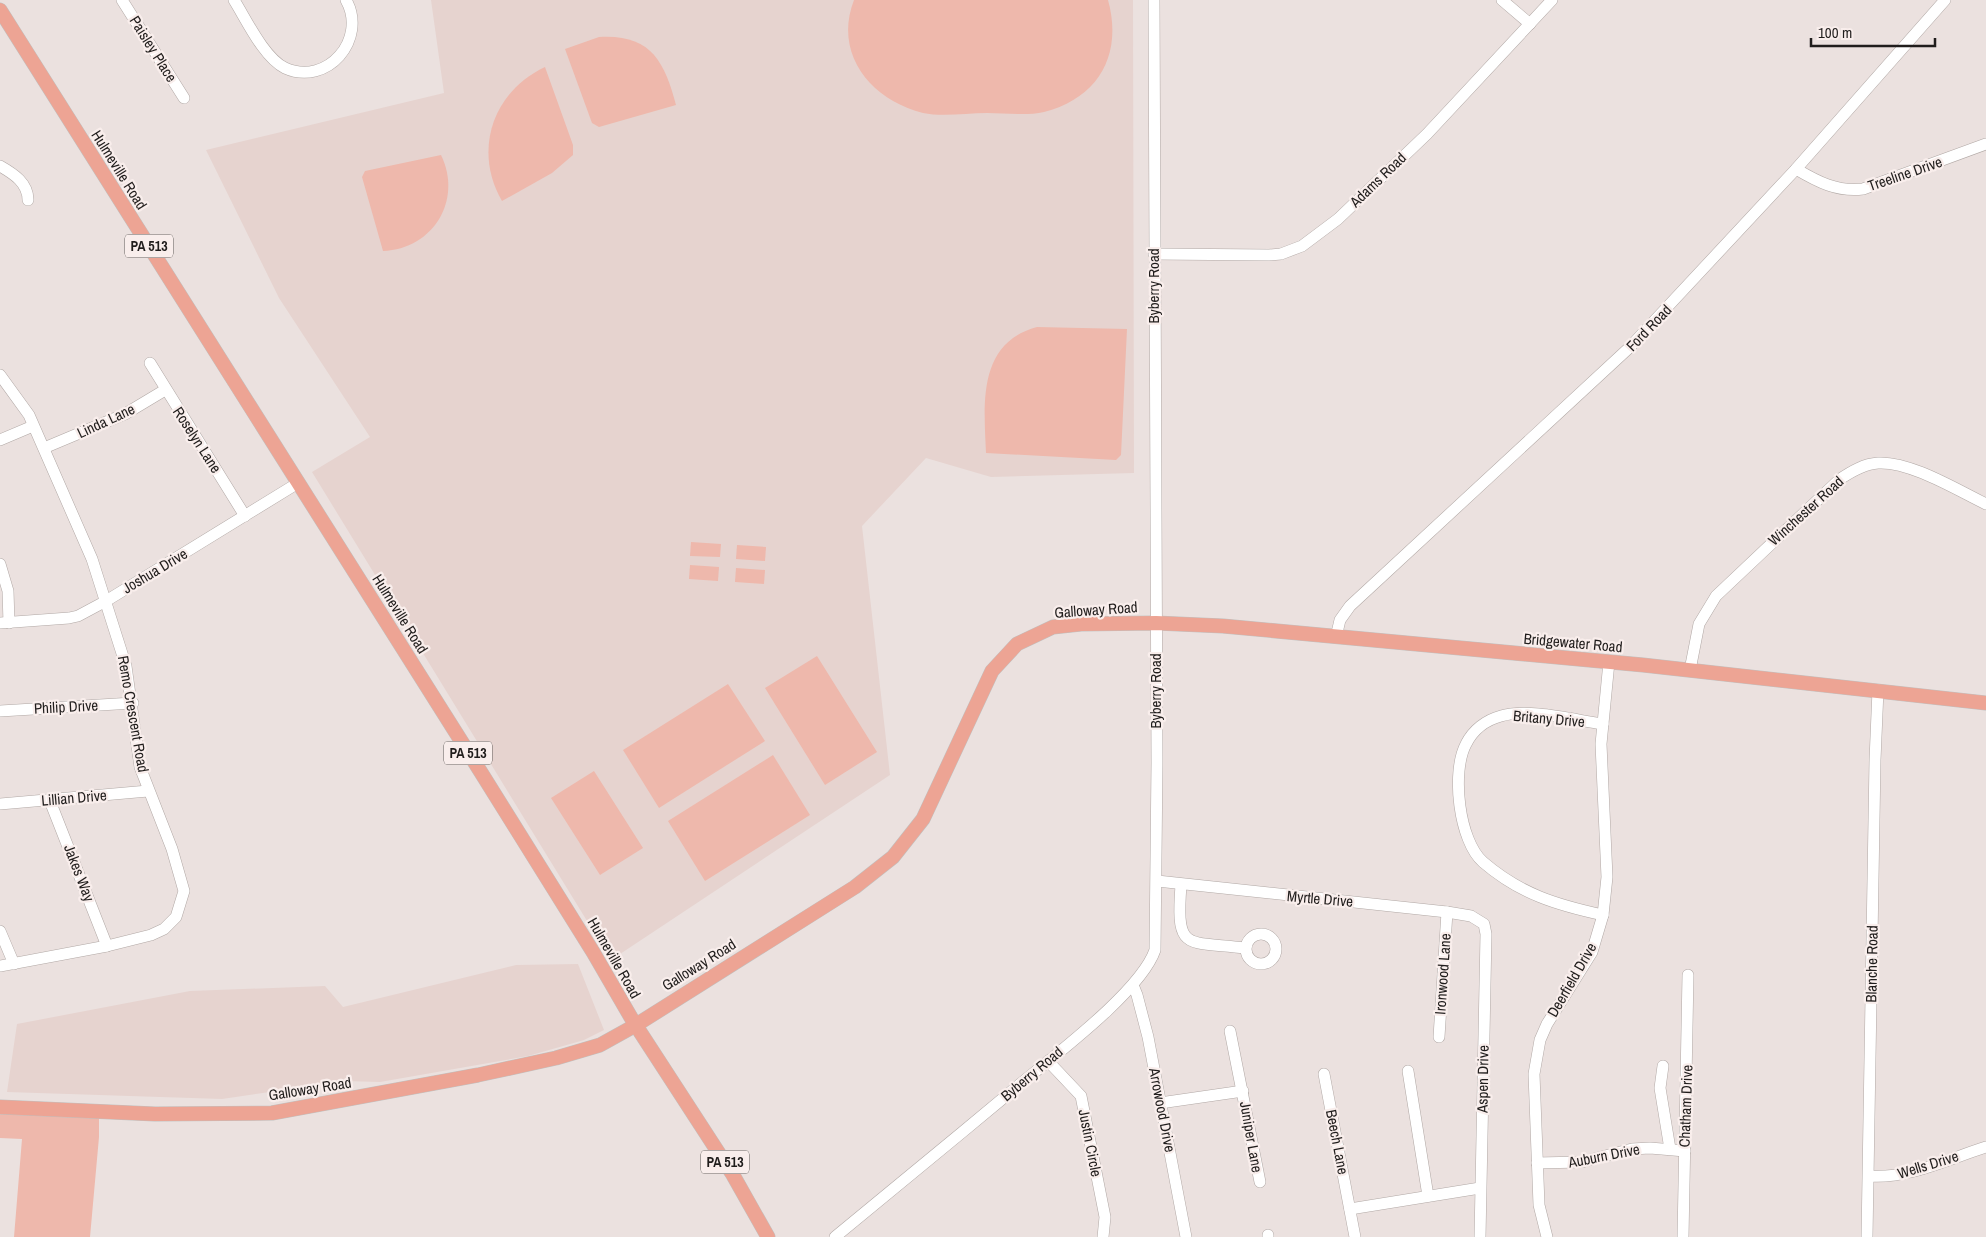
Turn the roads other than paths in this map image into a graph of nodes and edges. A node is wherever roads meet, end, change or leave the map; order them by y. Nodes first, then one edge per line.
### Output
1 (122, 0) edge
2 (234, 0) edge
3 (346, 0) edge
4 (1154, 0) edge
5 (1502, 0) edge
6 (1552, 0) edge
7 (1945, 0) edge
8 (0, 10) edge
9 (1530, 24) junction
10 (184, 98) dead end
11 (1986, 144) edge
12 (0, 166) edge
13 (1796, 169) junction
14 (28, 200) dead end
15 (1154, 254) junction
16 (150, 364) dead end
17 (0, 375) edge
18 (165, 390) junction
19 (34, 426) junction
20 (0, 440) edge
21 (44, 448) junction
22 (298, 482) junction
23 (1986, 504) edge
24 (244, 516) junction
25 (0, 564) edge
26 (106, 601) junction
27 (1156, 622) junction
28 (5, 623) edge
29 (1336, 637) junction
30 (1609, 662) junction
31 (1690, 670) junction
32 (1878, 690) junction
33 (1986, 702) edge
34 (132, 703) junction
35 (0, 711) edge
36 (1603, 724) junction
37 (148, 791) junction
38 (50, 800) junction
39 (0, 804) edge
40 (1156, 881) junction
41 (1180, 888) junction
42 (1448, 912) junction
43 (1603, 915) junction
44 (1482, 922) joint
45 (0, 931) edge
46 (107, 946) junction
47 (1245, 948) dead end
48 (14, 964) junction
49 (0, 966) edge
50 (1688, 975) dead end
51 (1133, 985) junction
52 (636, 1025) junction
53 (1230, 1031) dead end
54 (1439, 1037) dead end
55 (1048, 1061) junction
56 (1663, 1066) dead end
57 (1408, 1071) dead end
58 (1324, 1074) dead end
59 (1243, 1091) junction
60 (1160, 1103) junction
61 (0, 1107) edge
62 (1986, 1146) edge
63 (1670, 1149) junction
64 (1685, 1151) junction
65 (1537, 1163) junction
66 (1868, 1176) junction
67 (1260, 1182) dead end
68 (1480, 1188) junction
69 (1428, 1196) junction
70 (1350, 1210) junction
71 (768, 1237) edge
72 (835, 1237) edge
73 (1103, 1237) edge
74 (1186, 1237) edge
75 (1355, 1237) edge
76 (1480, 1237) edge
77 (1547, 1237) edge
78 (1683, 1237) edge
79 (1867, 1237) edge

1 - 10 street, Paisley Place
2 - 3 street
4 - 15 street, Byberry Road
5 - 9 street
6 - 9 street, Adams Road
7 - 13 street, Ford Road
8 - 22 main road, Hulmeville Road / PA 513
9 - 15 street, Adams Road
11 - 13 street, Treeline Drive
12 - 14 street
13 - 29 street, Ford Road
15 - 27 street, Byberry Road
16 - 18 street, Roselyn Lane
17 - 19 street, Remo Crescent Road
18 - 21 street, Linda Lane
18 - 24 street, Roselyn Lane
19 - 20 street
19 - 21 street, Remo Crescent Road
21 - 26 street, Remo Crescent Road
22 - 24 street, Joshua Drive
22 - 52 main road, Hulmeville Road / PA 513
23 - 31 street, Winchester Road
24 - 26 street, Joshua Drive
25 - 28 street
26 - 28 street, Joshua Drive
26 - 34 street, Remo Crescent Road
27 - 29 main road, Bridgewater Road
27 - 40 street, Byberry Road
27 - 52 main road, Galloway Road
29 - 30 main road, Bridgewater Road
30 - 31 main road, Bridgewater Road
30 - 36 street, Deerfield Drive
31 - 32 main road, Bridgewater Road
32 - 33 main road, Bridgewater Road
32 - 66 street, Blanche Road
34 - 35 street, Philip Drive
34 - 37 street, Remo Crescent Road
36 - 43 street, Deerfield Drive
36 - 43 street, Britany Drive
37 - 38 street, Lillian Drive
37 - 46 street, Remo Crescent Road
38 - 39 street, Lillian Drive
38 - 46 street, Jakes Way
40 - 41 street, Myrtle Drive
40 - 51 street, Byberry Road
41 - 42 street, Myrtle Drive
41 - 47 street
42 - 44 street, Myrtle Drive
42 - 54 street, Ironwood Lane
43 - 65 street, Deerfield Drive
44 - 68 street, Aspen Drive
45 - 48 street
46 - 48 street, Remo Crescent Road
48 - 49 street, Remo Crescent Road
50 - 64 street, Chatham Drive
51 - 55 street, Byberry Road
51 - 60 street, Arrowood Drive
52 - 61 main road, Galloway Road
52 - 71 main road, Hulmeville Road / PA 513
53 - 59 street, Juniper Lane
55 - 72 street, Byberry Road
55 - 73 street, Justin Circle
56 - 63 street
57 - 69 street
58 - 70 street, Beech Lane
59 - 60 street, Juniper Lane
59 - 67 street, Juniper Lane
60 - 74 street, Arrowood Drive
62 - 66 street, Wells Drive
63 - 64 street, Auburn Drive
63 - 65 street, Auburn Drive
64 - 78 street, Chatham Drive
65 - 77 street, Deerfield Drive
66 - 79 street, Blanche Road
68 - 69 street
68 - 76 street, Aspen Drive
69 - 70 street
70 - 75 street, Beech Lane

